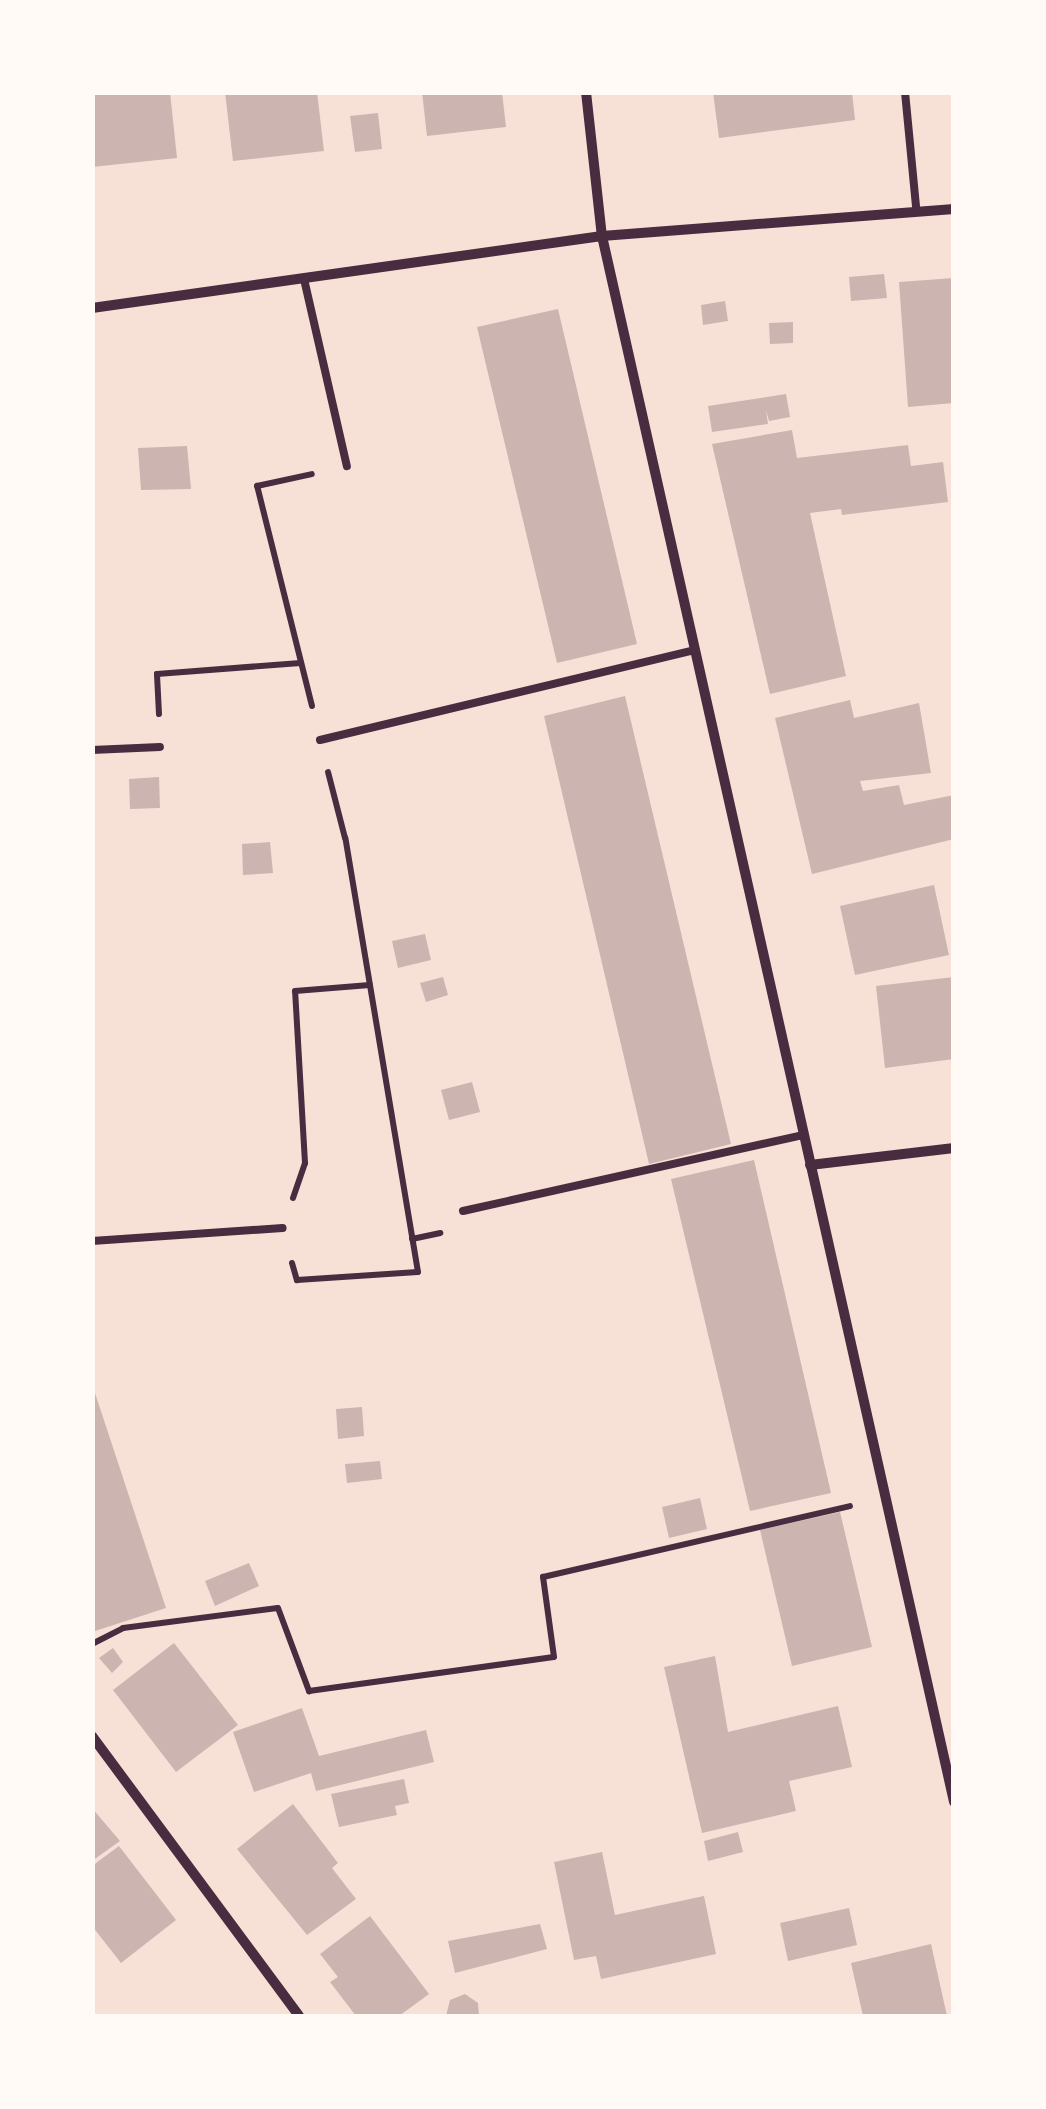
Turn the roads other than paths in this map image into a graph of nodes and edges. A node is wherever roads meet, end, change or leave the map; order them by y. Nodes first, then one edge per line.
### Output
1 (586, 92) edge
2 (905, 92) edge
3 (916, 206) junction
4 (954, 208) edge
5 (602, 236) junction
6 (304, 279) junction
7 (92, 308) edge
8 (347, 466) road end
9 (695, 650) junction
10 (320, 740) road end
11 (160, 748) road end
12 (92, 750) edge
13 (803, 1135) junction
14 (954, 1148) edge
15 (810, 1165) junction
16 (463, 1211) dead end
17 (282, 1228) road end
18 (92, 1242) edge
19 (92, 1736) edge
20 (954, 1802) edge
21 (299, 2016) edge

1 - 5 street
2 - 3 lane
3 - 4 street
3 - 5 street
5 - 6 street
5 - 9 street
6 - 7 street
6 - 8 lane
9 - 10 lane
9 - 13 street
11 - 12 lane
13 - 15 street
13 - 16 lane
14 - 15 street
15 - 20 street
17 - 18 lane
19 - 21 street

